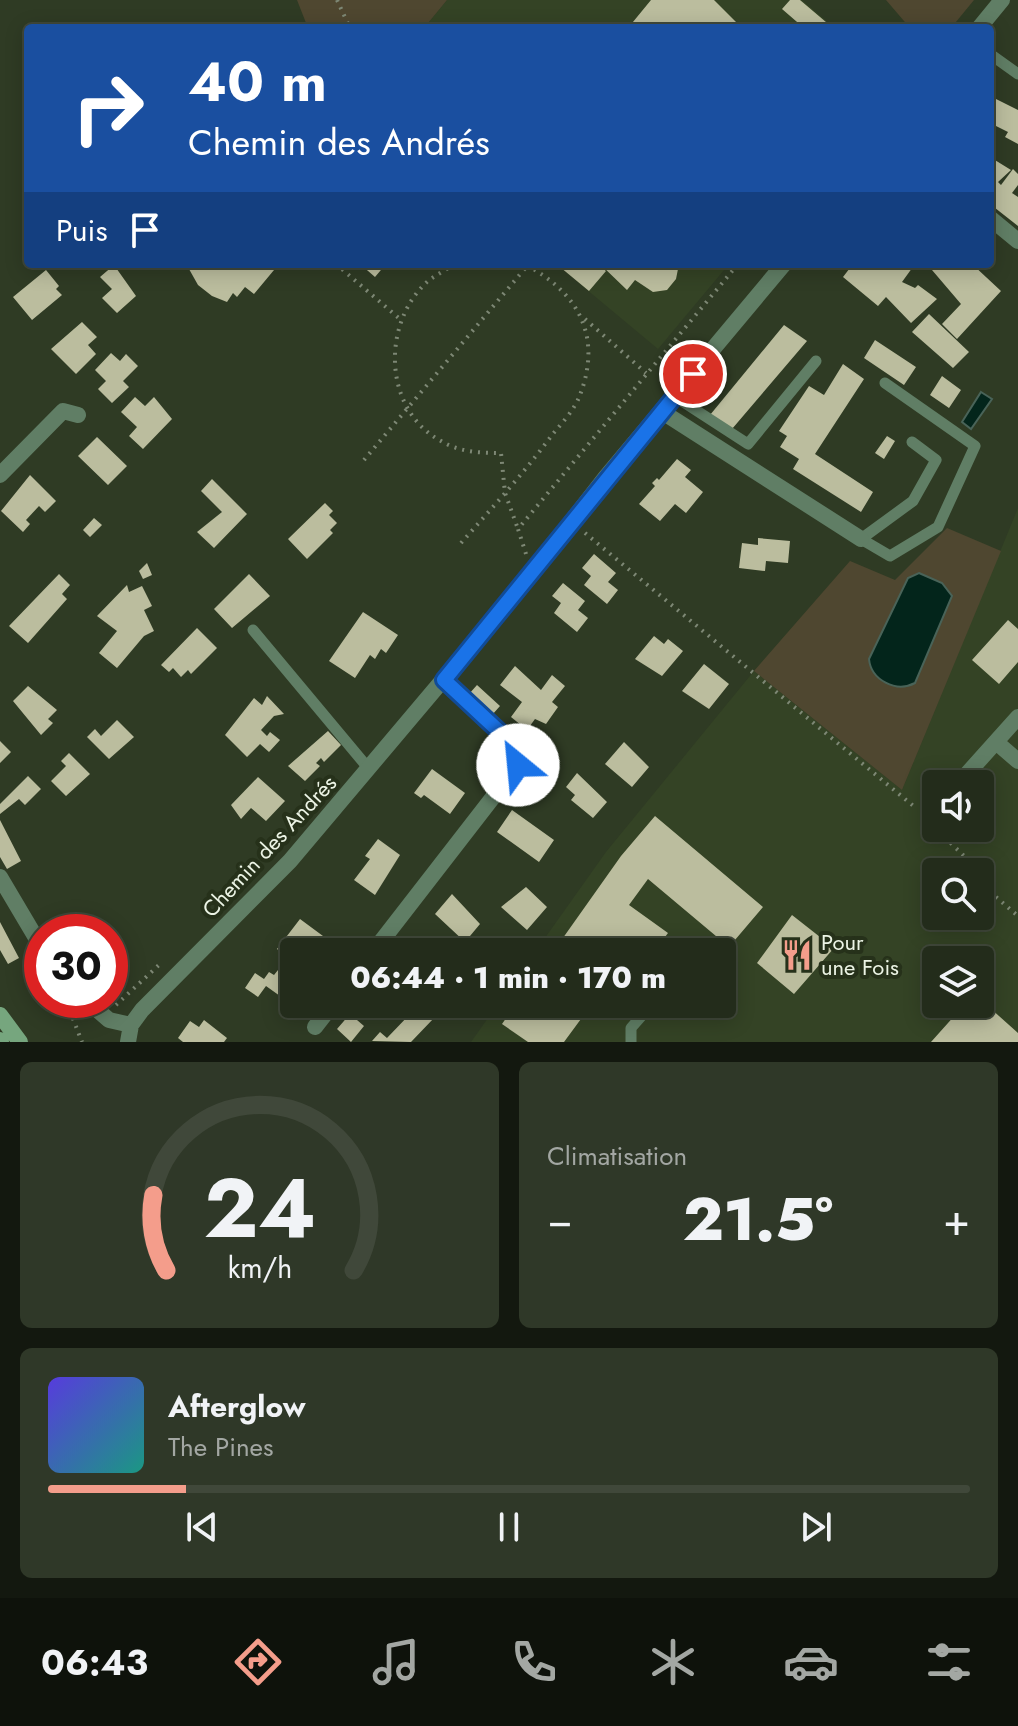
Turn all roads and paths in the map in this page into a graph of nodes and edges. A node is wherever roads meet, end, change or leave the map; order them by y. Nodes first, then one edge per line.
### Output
1 (337, 0) edge
2 (1002, 0) edge
3 (348, 24) edge
4 (982, 24) edge
5 (994, 57) edge
6 (1018, 74) edge
7 (994, 221) edge
8 (1018, 241) edge
9 (341, 268) edge
10 (448, 268) edge
11 (524, 268) edge
12 (532, 268) edge
13 (735, 268) edge
14 (781, 268) edge
15 (584, 318) junction
16 (401, 320) junction
17 (816, 361) dead end
18 (646, 373) dead end
19 (885, 383) dead end
20 (674, 396) junction
21 (408, 407) junction
22 (661, 411) junction
23 (78, 415) dead end
24 (912, 442) dead end
25 (364, 460) dead end
26 (0, 475) edge
27 (505, 493) junction
28 (572, 520) junction
29 (518, 529) junction
30 (861, 539) junction
31 (461, 543) dead end
32 (516, 566) dead end
33 (253, 630) dead end
34 (444, 680) junction
35 (1018, 717) edge
36 (996, 742) junction
37 (1018, 761) edge
38 (369, 769) junction
39 (971, 770) edge
40 (922, 810) edge
41 (945, 842) edge
42 (0, 877) edge
43 (1018, 916) edge
44 (24, 919) edge
45 (384, 938) edge
46 (166, 959) dead end
47 (0, 1015) edge
48 (73, 1018) edge
49 (107, 1018) edge
50 (322, 1018) edge
51 (640, 1018) edge
52 (109, 1020) junction
53 (315, 1027) dead end
54 (129, 1037) edge
55 (20, 1042) edge
56 (82, 1042) edge
57 (631, 1042) edge

1 - 3 path
2 - 4 street
5 - 6 lane
7 - 8 street
9 - 16 path
10 - 16 path
11 - 21 path
12 - 15 path
13 - 29 path
14 - 20 street, Chemin des Andrés
15 - 18 path
15 - 27 path
16 - 21 path
17 - 20 lane
19 - 30 lane
20 - 22 street, Chemin des Andrés
21 - 25 path
21 - 27 path
22 - 28 street, Chemin des Andrés
22 - 30 street
23 - 26 street
24 - 30 lane
27 - 29 path
27 - 31 path
28 - 34 street, Chemin des Andrés
28 - 40 path
29 - 32 path
33 - 38 lane
34 - 38 street, Chemin des Andrés
34 - 45 street
35 - 36 street
36 - 37 street
36 - 39 street
38 - 54 street, Chemin des Andrés
41 - 43 path
42 - 44 street
46 - 52 path
47 - 55 main road
48 - 56 path
49 - 52 street
50 - 53 street
51 - 57 lane
52 - 54 street

